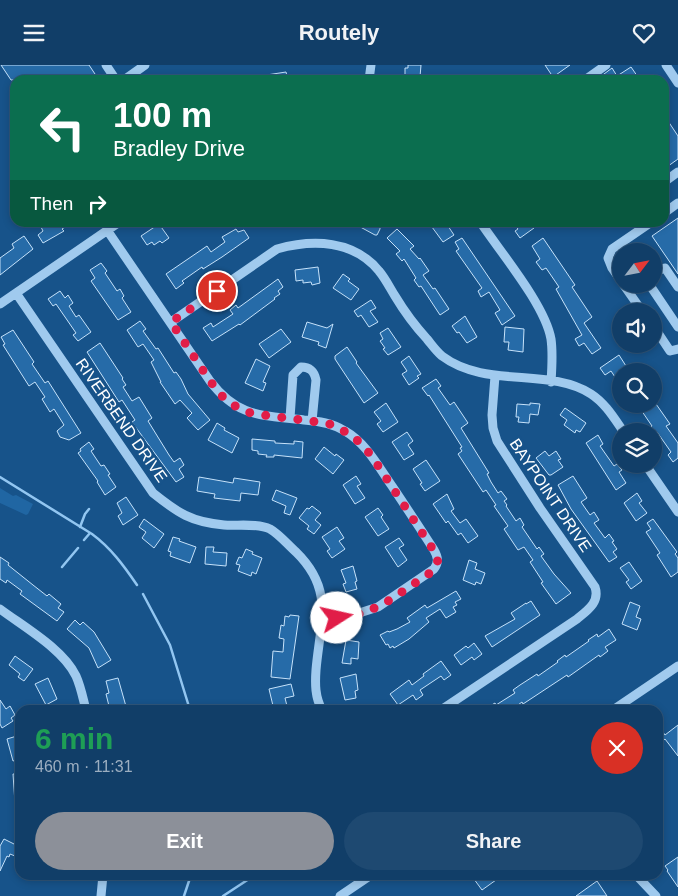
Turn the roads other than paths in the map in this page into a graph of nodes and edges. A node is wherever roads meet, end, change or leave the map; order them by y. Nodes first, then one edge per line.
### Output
1 (145, 65) edge
2 (606, 65) edge
3 (666, 65) edge
4 (133, 68) edge
5 (592, 75) edge
6 (678, 83) edge
7 (112, 227) edge
8 (484, 227) edge
9 (644, 227) edge
10 (107, 230) junction
11 (621, 243) edge
12 (612, 249) edge
13 (612, 268) edge
14 (662, 269) edge
15 (678, 287) edge
16 (16, 293) junction
17 (655, 293) edge
18 (0, 304) edge
19 (171, 322) junction
20 (678, 327) edge
21 (662, 339) edge
22 (678, 349) edge
23 (495, 375) junction
24 (551, 382) junction
25 (290, 418) junction
26 (312, 421) junction
27 (617, 423) edge
28 (651, 473) edge
29 (678, 512) edge
30 (0, 609) edge
31 (323, 619) junction
32 (676, 670) edge
33 (85, 705) edge
34 (319, 705) edge
35 (448, 705) edge
36 (621, 705) edge
37 (103, 880) edge
38 (364, 880) edge
39 (641, 880) edge
40 (101, 896) edge
41 (341, 896) edge
42 (656, 896) edge

1 - 4 street
2 - 5 street
3 - 6 street
7 - 10 street
8 - 24 street
9 - 11 street
10 - 16 street
10 - 19 street
12 - 13 street
14 - 15 street
16 - 18 street
16 - 31 street, RIVERBEND DRIVE
17 - 20 street
19 - 23 street
19 - 25 street
21 - 22 street
23 - 24 street
23 - 35 street, BAYPOINT DRIVE
24 - 27 street
25 - 26 street
25 - 26 street
26 - 31 street
28 - 29 street
30 - 33 street
31 - 34 street, RIVERBEND DRIVE
32 - 36 street
37 - 40 street
38 - 41 street
39 - 42 street

